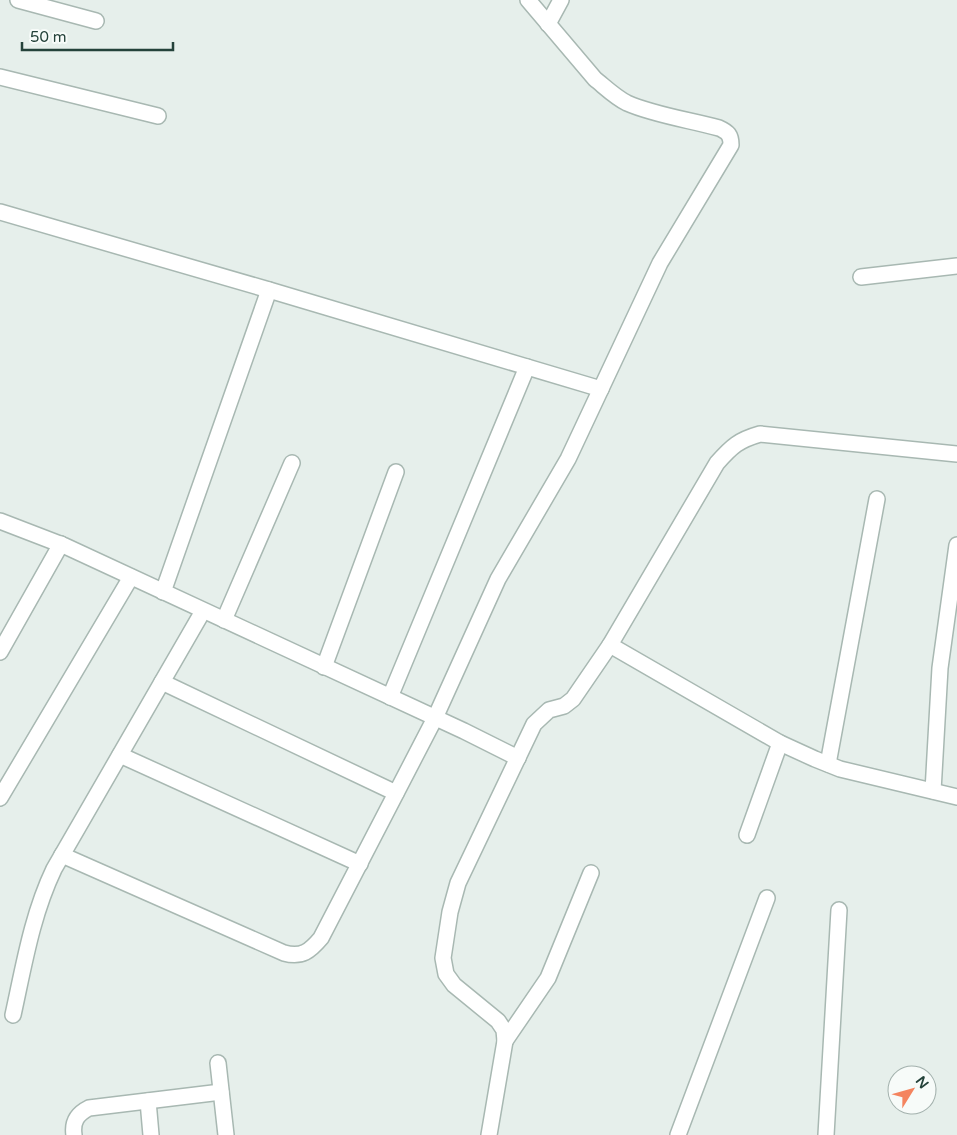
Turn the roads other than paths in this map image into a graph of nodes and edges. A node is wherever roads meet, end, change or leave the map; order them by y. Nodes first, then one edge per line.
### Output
1 (18, 0) edge
2 (528, 0) edge
3 (561, 0) edge
4 (96, 21) dead end
5 (548, 24) junction
6 (0, 77) edge
7 (158, 116) dead end
8 (0, 212) edge
9 (957, 266) edge
10 (861, 277) dead end
11 (269, 290) junction
12 (527, 367) junction
13 (601, 389) junction
14 (957, 454) edge
15 (292, 463) dead end
16 (396, 472) dead end
17 (877, 499) dead end
18 (0, 521) edge
19 (61, 544) junction
20 (957, 545) edge
21 (131, 577) junction
22 (163, 592) junction
23 (203, 610) junction
24 (224, 620) junction
25 (950, 642) edge
26 (610, 645) junction
27 (0, 652) edge
28 (324, 666) junction
29 (162, 682) junction
30 (390, 697) junction
31 (440, 720) junction
32 (780, 743) junction
33 (120, 755) junction
34 (518, 758) junction
35 (828, 764) junction
36 (933, 791) junction
37 (396, 793) junction
38 (957, 797) edge
39 (0, 798) edge
40 (747, 835) dead end
41 (62, 855) junction
42 (360, 864) junction
43 (591, 873) dead end
44 (767, 898) dead end
45 (839, 910) dead end
46 (12, 1015) dead end
47 (505, 1041) junction
48 (218, 1063) dead end
49 (221, 1092) junction
50 (148, 1101) junction
51 (74, 1135) edge
52 (151, 1135) edge
53 (226, 1135) edge
54 (489, 1135) edge
55 (678, 1135) edge
56 (826, 1135) edge

1 - 4 street
2 - 5 street
3 - 5 street
5 - 13 street
6 - 7 street
8 - 11 street
9 - 10 street
11 - 12 street
11 - 22 street
12 - 13 street
12 - 30 street
13 - 31 street
14 - 26 street
15 - 24 street
16 - 28 street
17 - 35 street
18 - 19 street
19 - 21 street
19 - 27 street
20 - 25 street
21 - 22 street
21 - 39 street
22 - 23 street
23 - 24 street
23 - 29 street
24 - 28 street
25 - 36 street
26 - 32 street
26 - 34 street
28 - 30 street
29 - 33 street
29 - 37 street
30 - 31 street
31 - 34 street
31 - 37 street
32 - 35 street
32 - 40 street
33 - 41 street
33 - 42 street
34 - 47 street
35 - 36 street
36 - 38 street
37 - 42 street
41 - 42 street
41 - 46 street
43 - 47 street
44 - 55 street
45 - 56 street
47 - 54 street
48 - 49 street
49 - 50 street
49 - 53 street
50 - 51 street
50 - 52 street

